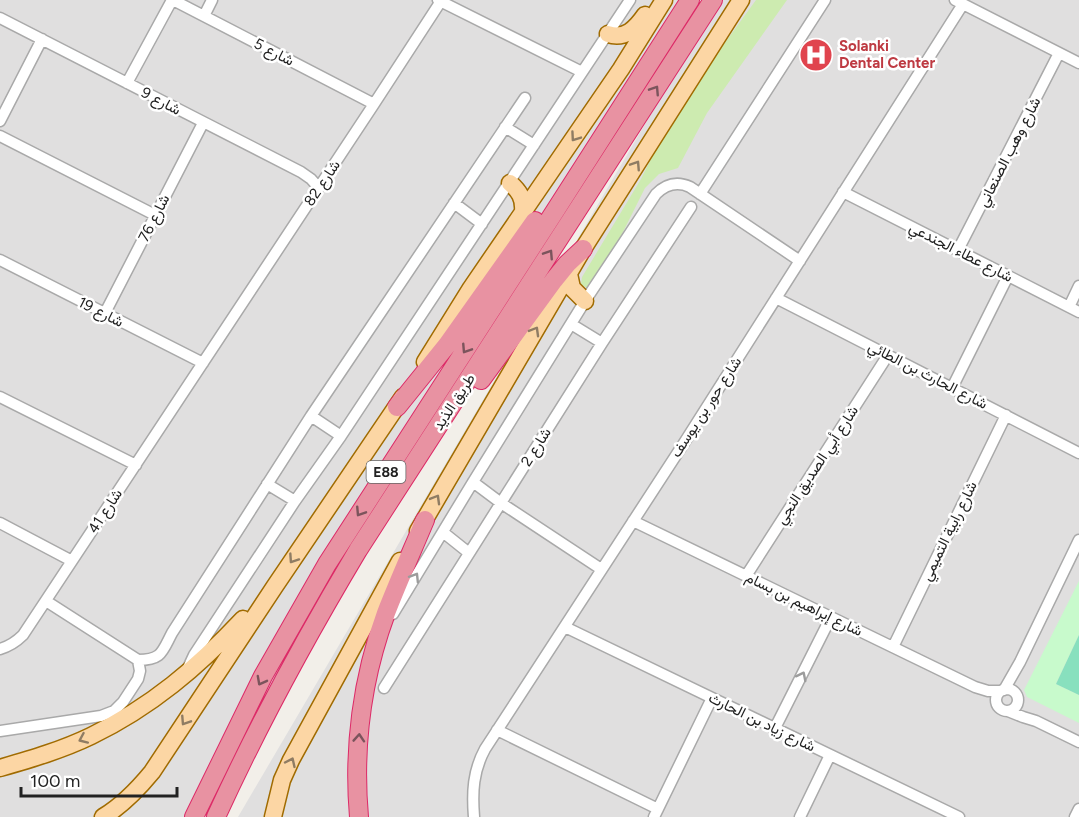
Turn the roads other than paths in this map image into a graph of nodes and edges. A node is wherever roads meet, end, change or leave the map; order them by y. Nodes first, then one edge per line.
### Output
1 (173, 0) edge
2 (212, 0) edge
3 (630, 0) edge
4 (690, 0) edge
5 (713, 0) edge
6 (741, 0) edge
7 (825, 0) edge
8 (439, 1) edge
9 (663, 1) edge
10 (959, 2) edge
11 (204, 16) junction
12 (0, 18) edge
13 (608, 34) junction
14 (42, 39) junction
15 (1059, 53) junction
16 (1079, 63) edge
17 (582, 72) junction
18 (127, 83) junction
19 (525, 98) dead end
20 (374, 104) junction
21 (0, 121) edge
22 (203, 123) junction
23 (505, 127) junction
24 (0, 136) edge
25 (599, 140) junction
26 (534, 145) junction
27 (510, 183) junction
28 (319, 188) junction
29 (843, 192) junction
30 (700, 194) junction
31 (454, 203) junction
32 (691, 207) dead end
33 (523, 211) junction
34 (155, 215) junction
35 (482, 224) junction
36 (583, 249) junction
37 (958, 250) junction
38 (0, 260) edge
39 (800, 261) junction
40 (569, 274) junction
41 (1008, 276) junction
42 (1079, 286) edge
43 (776, 298) junction
44 (585, 301) junction
45 (1074, 309) edge
46 (105, 313) junction
47 (571, 324) junction
48 (602, 343) junction
49 (888, 355) junction
50 (202, 363) junction
51 (952, 388) junction
52 (0, 397) edge
53 (397, 407) junction
54 (1005, 415) junction
55 (311, 416) junction
56 (341, 436) junction
57 (423, 450) junction
58 (1079, 453) edge
59 (136, 465) junction
60 (473, 482) junction
61 (267, 484) junction
62 (295, 501) junction
63 (501, 502) junction
64 (425, 520) junction
65 (633, 521) junction
66 (0, 523) edge
67 (444, 533) junction
68 (1079, 540) edge
69 (469, 553) junction
70 (72, 561) junction
71 (602, 569) junction
72 (746, 576) junction
73 (275, 586) junction
74 (46, 601) junction
75 (831, 617) junction
76 (564, 627) junction
77 (893, 647) junction
78 (0, 649) edge
79 (138, 660) junction
80 (1020, 662) junction
81 (371, 667) junction
82 (185, 675) junction
83 (975, 687) junction
84 (384, 688) dead end
85 (1002, 690) junction
86 (1017, 696) junction
87 (712, 698) junction
88 (997, 703) junction
89 (1008, 711) junction
90 (1036, 721) junction
91 (776, 728) junction
92 (496, 730) junction
93 (0, 731) edge
94 (1079, 742) edge
95 (830, 755) junction
96 (0, 761) edge
97 (22, 762) junction
98 (0, 768) edge
99 (1079, 809) edge
100 (656, 813) edge
101 (940, 813) edge
102 (103, 817) edge
103 (194, 817) edge
104 (216, 817) edge
105 (273, 817) edge
106 (359, 817) edge
107 (474, 817) edge
108 (800, 817) edge
109 (959, 817) edge
110 (1075, 817) edge

1 - 11 street, شارع 5
1 - 18 street
2 - 11 street
3 - 13 street
4 - 25 highway, طريق الذيد / E88
57 -> 5 highway, طريق الذيد / E88
36 -> 6 main road
7 - 30 street
8 - 17 street
8 - 20 street, شارع 82
9 - 13 main road
9 -> 33 main road
10 - 15 street
10 - 29 street, شارع حور بن يوسف
11 - 20 street, شارع 5
12 - 14 street, شارع 9
13 - 17 street
14 - 18 street, شارع 9
14 - 21 street
15 - 16 street
15 - 37 street, شارع وهب الصنعاني
17 - 26 street
18 - 22 street, شارع 9
19 - 23 street
20 - 28 street, شارع 82
22 - 28 street, شارع 9
22 - 34 street, شارع 76
23 - 26 street
23 - 31 street
24 - 34 street
25 - 53 highway
25 -> 103 highway, طريق الذيد / E88
26 - 27 street
27 - 33 main road
27 - 35 street
28 - 50 street, شارع 82
29 - 37 street, شارع عطاء الجندعي
29 - 39 street, شارع حور بن يوسف
30 - 39 street
30 - 44 street
31 - 35 street
31 - 55 street
32 - 48 street, شارع 2
33 - 53 main road
34 - 46 street, شارع 76
35 - 56 street
36 - 40 main road
36 - 57 highway
37 - 41 street, شارع عطاء الجندعي
38 - 46 street, شارع 19
39 - 43 street, شارع حور بن يوسف
40 - 44 main road
64 -> 40 main road
41 - 45 street, شارع عطاء الجندعي
41 - 51 street
42 - 45 street
43 - 49 street, شارع الحارث بن الطائي
43 - 65 street, شارع حور بن يوسف
44 - 47 street
46 - 50 street, شارع 19
47 - 48 street
47 - 60 street
48 - 63 street, شارع 2
49 - 51 street, شارع الحارث بن الطائي
49 - 72 street, شارع أبي الصديق النجي
50 - 59 street, شارع 41
51 - 54 street, شارع الحارث بن الطائي
52 - 59 street
53 -> 73 main road
54 - 58 street, شارع الحارث بن الطائي
54 - 77 street, شارع رابية التميمي
55 - 56 street
55 - 61 street
56 - 62 street
57 - 104 highway, طريق الذيد / E88
59 - 70 street, شارع 41
60 - 63 street
60 - 67 street
61 - 62 street
61 - 79 street
62 - 82 street
63 - 69 street, شارع 2
63 - 71 street
64 - 81 highway
105 -> 64 main road
65 - 71 street, شارع حور بن يوسف
65 - 72 street, شارع إبراهيم بن بسام
66 - 70 street
67 - 69 street
81 -> 67 street
68 - 80 street
69 - 84 street, شارع 2
70 - 74 street, شارع 41
71 - 76 street, شارع حور بن يوسف
72 - 75 street, شارع إبراهيم بن بسام
73 - 82 main road
73 -> 102 main road
74 - 78 street, شارع 41
74 - 79 street
75 - 77 street, شارع إبراهيم بن بسام
91 -> 75 street
76 - 87 street, شارع زياد بن الحارث
76 - 92 street, شارع حور بن يوسف
77 - 83 street, شارع إبراهيم بن بسام
79 - 93 street
80 - 85 street
80 - 86 street
106 -> 81 highway
82 -> 97 main road
83 - 85 street, شارع إبراهيم بن بسام
83 - 88 street, شارع إبراهيم بن بسام
85 - 86 street
85 - 88 street
86 - 89 street
86 - 90 street
87 - 91 street, شارع زياد بن الحارث
87 - 100 street
88 - 89 street
89 - 90 street
90 - 94 street
91 - 95 street, شارع زياد بن الحارث
92 - 100 street
92 - 107 street, شارع حور بن يوسف
95 - 101 street, شارع زياد بن الحارث
95 - 108 street
96 - 97 street
97 - 98 main road
99 - 110 street
101 - 109 street, شارع زياد بن الحارث

